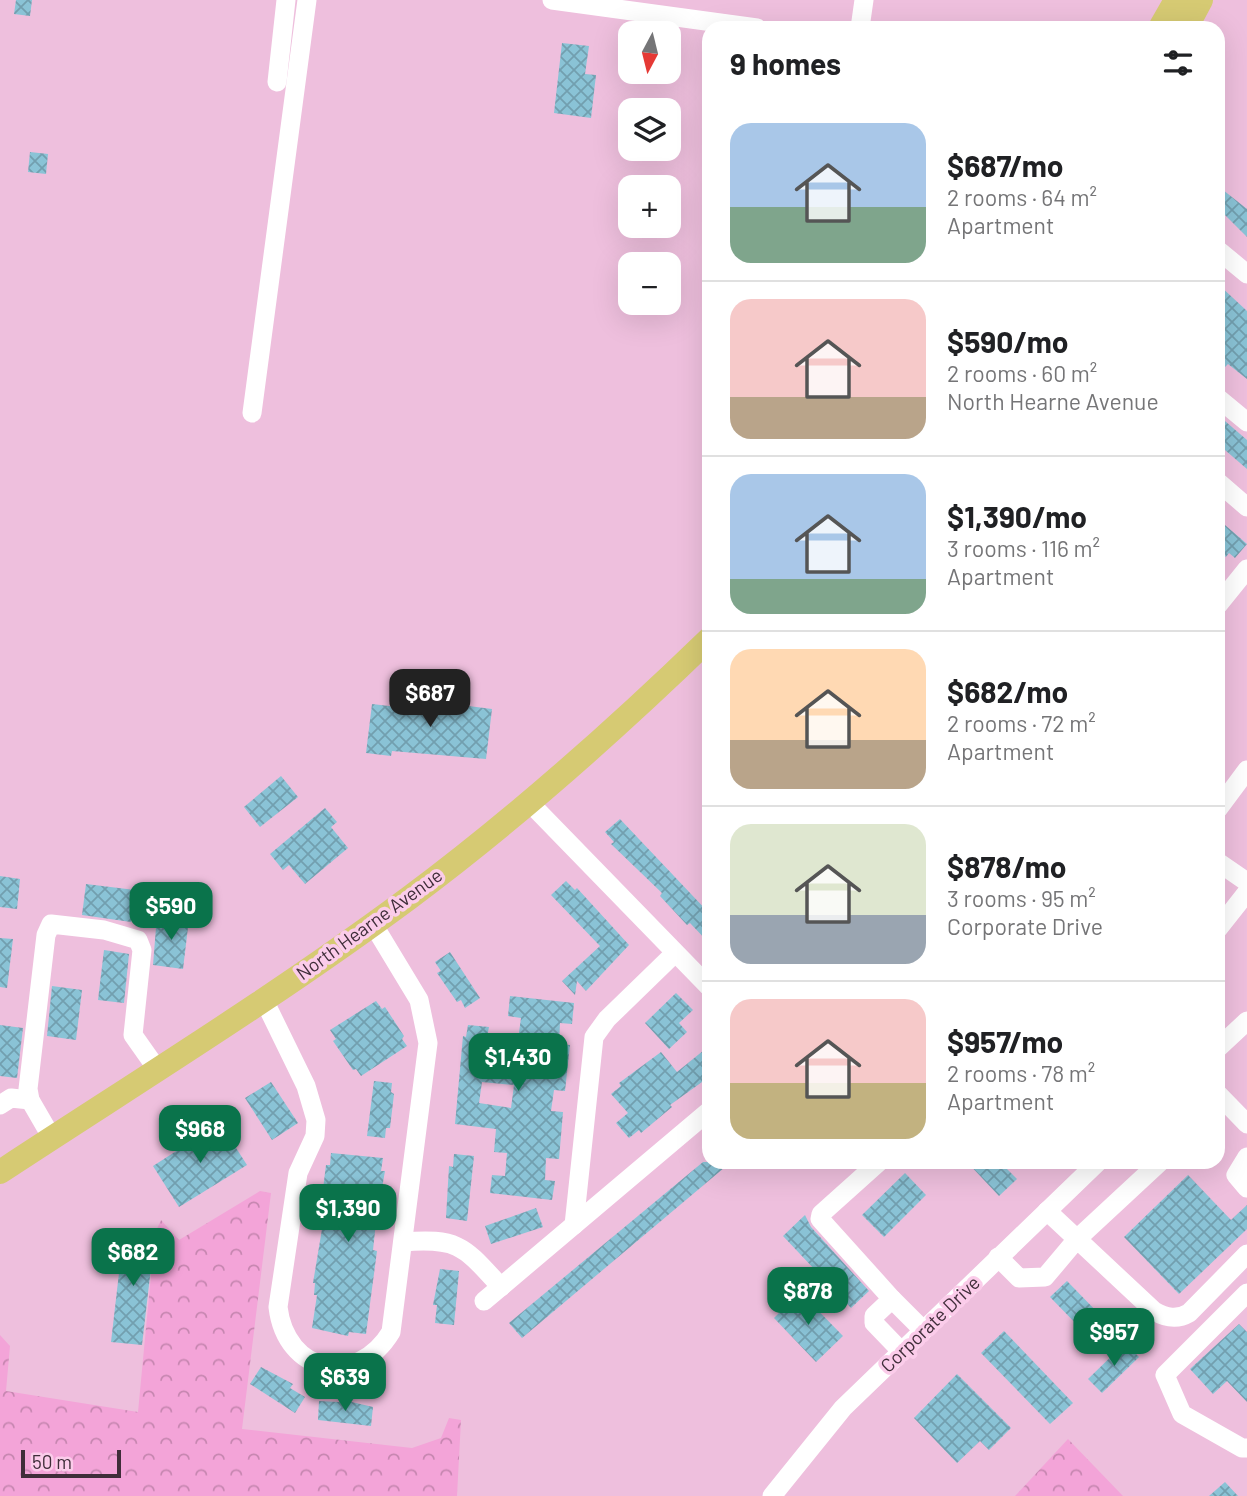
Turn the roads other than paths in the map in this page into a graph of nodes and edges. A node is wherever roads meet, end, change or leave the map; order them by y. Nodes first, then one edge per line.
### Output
1 (286, 0) edge
2 (307, 0) edge
3 (552, 0) edge
4 (864, 0) edge
5 (1176, 0) edge
6 (1201, 0) edge
7 (706, 21) edge
8 (861, 21) edge
9 (1164, 21) edge
10 (1190, 21) edge
11 (277, 82) dead end
12 (1225, 256) edge
13 (1247, 274) edge
14 (1225, 404) edge
15 (252, 413) dead end
16 (1247, 422) edge
17 (1225, 488) edge
18 (1247, 507) edge
19 (1247, 569) edge
20 (1225, 596) edge
21 (702, 645) edge
22 (1247, 770) edge
23 (1225, 800) edge
24 (530, 803) junction
25 (1225, 874) edge
26 (1247, 882) edge
27 (1247, 892) edge
28 (1225, 920) edge
29 (373, 924) junction
30 (675, 953) junction
31 (702, 980) edge
32 (262, 998) junction
33 (1247, 1021) edge
34 (1225, 1041) edge
35 (157, 1069) junction
36 (30, 1100) junction
37 (1225, 1101) edge
38 (0, 1105) edge
39 (702, 1117) edge
40 (1247, 1124) edge
41 (52, 1138) junction
42 (1247, 1157) edge
43 (872, 1169) edge
44 (1091, 1169) edge
45 (1152, 1169) edge
46 (0, 1172) edge
47 (1247, 1188) edge
48 (1047, 1210) junction
49 (574, 1225) junction
50 (1077, 1239) junction
51 (403, 1242) junction
52 (1247, 1254) edge
53 (998, 1257) junction
54 (501, 1287) junction
55 (1247, 1293) edge
56 (892, 1299) junction
57 (484, 1301) dead end
58 (923, 1330) junction
59 (901, 1351) junction
60 (1247, 1448) edge
61 (772, 1496) edge

1 - 11 street
2 - 15 street
3 - 7 street
4 - 8 street
5 - 9 main road
6 - 10 main road
12 - 13 street
14 - 16 street
17 - 18 street
19 - 20 street
21 - 24 main road, North Hearne Avenue
22 - 23 street
24 - 29 main road, North Hearne Avenue
24 - 30 street
25 - 26 street
27 - 28 street
29 - 32 main road, North Hearne Avenue
29 - 51 street
30 - 31 street
30 - 49 street
32 - 35 main road, North Hearne Avenue
32 - 51 street
33 - 34 street
35 - 36 street
35 - 41 main road, North Hearne Avenue
36 - 38 street
36 - 41 street
37 - 40 street
39 - 49 street
41 - 46 main road, North Hearne Avenue
42 - 47 street
43 - 56 street
44 - 48 street, Corporate Drive
45 - 50 street
48 - 50 street
48 - 53 street, Corporate Drive
49 - 54 street
50 - 52 street
50 - 53 street
51 - 54 street
53 - 58 street, Corporate Drive
54 - 57 street
55 - 60 street
56 - 58 street
56 - 59 street
58 - 59 street, Corporate Drive
59 - 61 street, Corporate Drive

